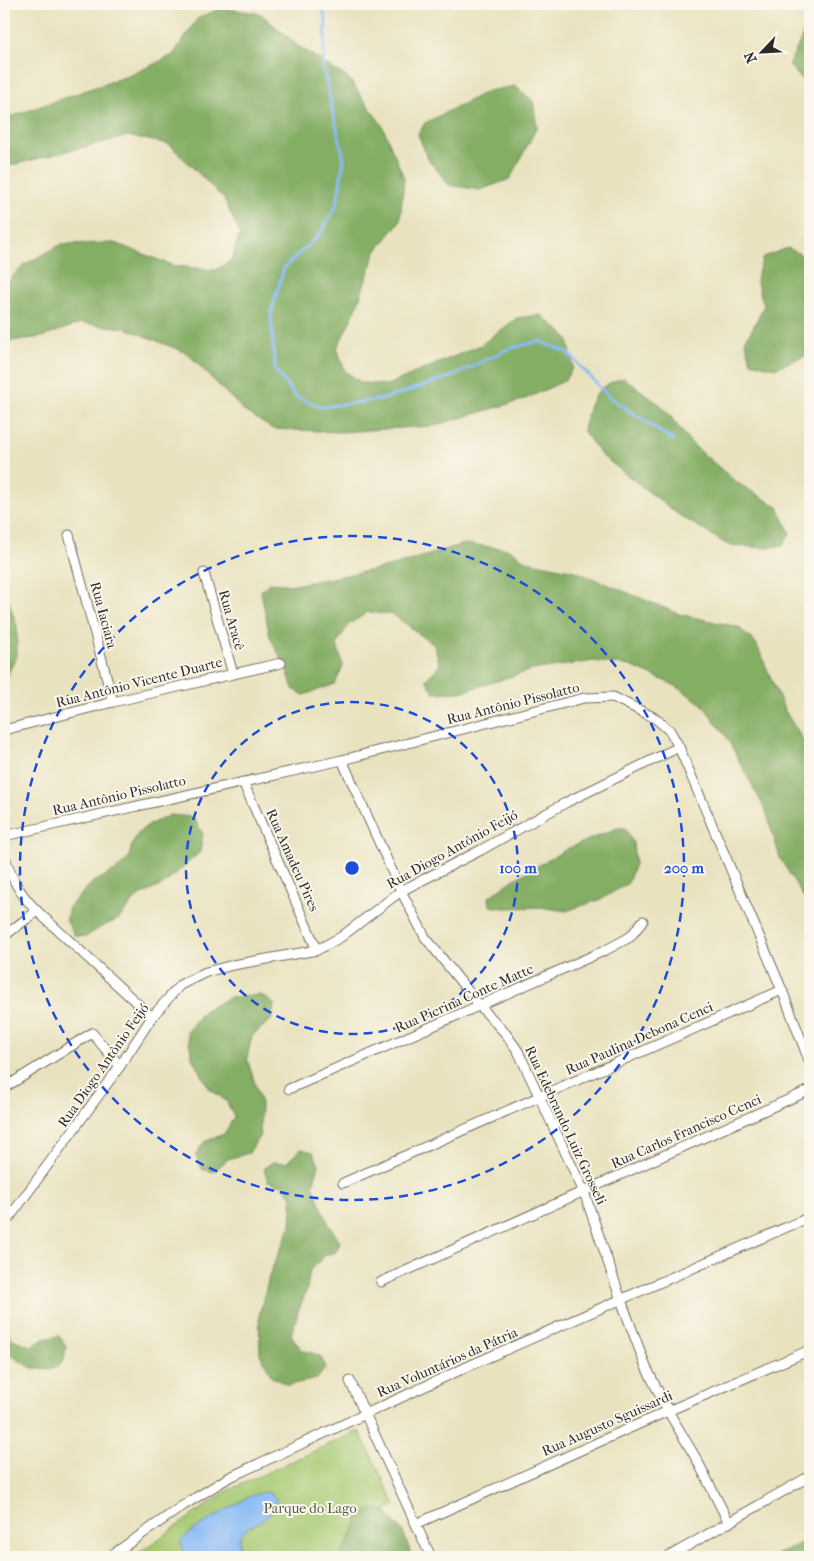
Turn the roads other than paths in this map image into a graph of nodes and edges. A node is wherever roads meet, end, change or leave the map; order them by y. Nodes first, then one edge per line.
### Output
1 (69, 535) dead end
2 (204, 573) dead end
3 (281, 663) dead end
4 (233, 674) junction
5 (113, 702) junction
6 (4, 730) edge
7 (679, 746) junction
8 (342, 760) junction
9 (243, 782) junction
10 (4, 836) edge
11 (4, 854) edge
12 (401, 891) junction
13 (37, 911) junction
14 (643, 921) dead end
15 (4, 936) edge
16 (317, 950) junction
17 (782, 990) junction
18 (480, 1006) junction
19 (152, 1016) junction
20 (810, 1063) edge
21 (120, 1066) junction
22 (4, 1088) edge
23 (289, 1089) dead end
24 (810, 1090) edge
25 (539, 1098) junction
26 (343, 1183) dead end
27 (584, 1192) junction
28 (810, 1217) edge
29 (4, 1225) edge
30 (381, 1282) dead end
31 (621, 1300) junction
32 (810, 1350) edge
33 (350, 1381) dead end
34 (668, 1411) junction
35 (365, 1415) junction
36 (810, 1476) edge
37 (729, 1523) junction
38 (416, 1524) junction
39 (109, 1557) edge
40 (431, 1557) edge
41 (668, 1557) edge

1 - 5 street, Rua Iaciara
2 - 4 street, Rua Aracê
3 - 4 street, Rua Antônio Vicente Duarte
4 - 5 street, Rua Antônio Vicente Duarte
5 - 6 street, Rua Antônio Vicente Duarte
7 - 8 street, Rua Antônio Pissolatto
7 - 12 street, Rua Diogo Antônio Feijó
7 - 17 street, Rua Antônio Pissolatto
8 - 9 street, Rua Antônio Pissolatto
8 - 12 street, Rua Edebrando Luiz Grosseli
9 - 10 street, Rua Antônio Pissolatto
9 - 16 street, Rua Amadeu Pires
11 - 13 street
12 - 16 street, Rua Diogo Antônio Feijó
12 - 18 street, Rua Edebrando Luiz Grosseli
13 - 15 street
13 - 19 street
14 - 18 street, Rua Pierina Conte Matte
16 - 19 street, Rua Diogo Antônio Feijó
17 - 20 street, Rua Antônio Pissolatto
17 - 25 street, Rua Paulina Debona Cenci
18 - 23 street, Rua Pierina Conte Matte
18 - 25 street, Rua Edebrando Luiz Grosseli
19 - 21 street, Rua Diogo Antônio Feijó
21 - 22 street
21 - 29 street, Rua Diogo Antônio Feijó
24 - 27 street, Rua Carlos Francisco Cenci
25 - 26 street, Rua Paulina Debona Cenci
25 - 27 street, Rua Edebrando Luiz Grosseli
27 - 30 street, Rua Carlos Francisco Cenci
27 - 31 street, Rua Edebrando Luiz Grosseli
28 - 31 street, Rua Voluntários da Pátria
31 - 34 street, Rua Edebrando Luiz Grosseli
31 - 35 street, Rua Voluntários da Pátria
32 - 34 street, Rua Augusto Sguissardi
33 - 35 street
34 - 37 street, Rua Edebrando Luiz Grosseli
34 - 38 street, Rua Augusto Sguissardi
35 - 38 street
35 - 39 street, Rua Voluntários da Pátria
36 - 37 street
37 - 41 street
38 - 40 street

